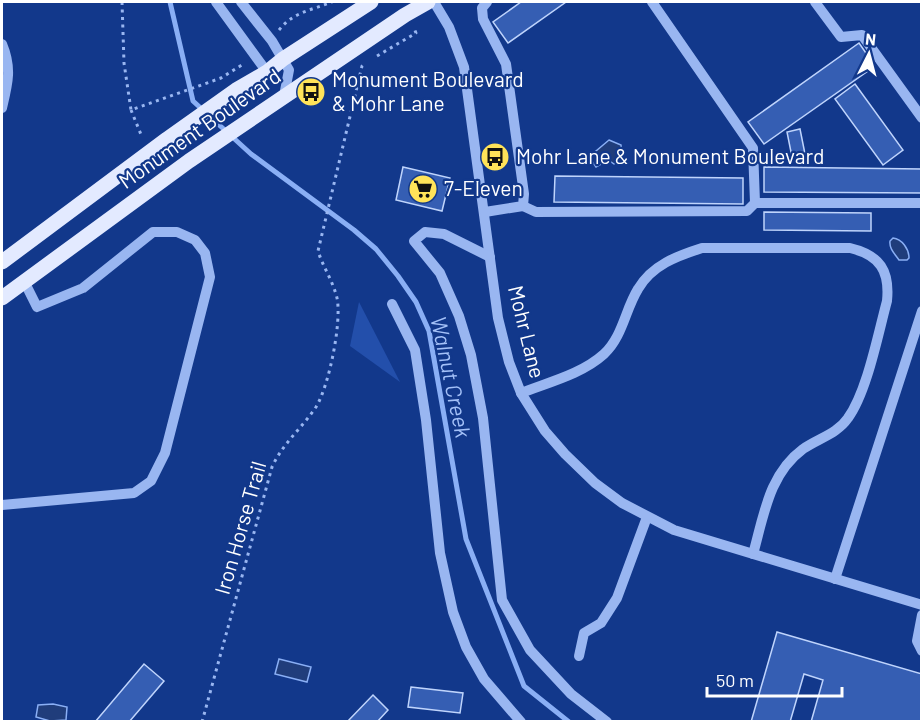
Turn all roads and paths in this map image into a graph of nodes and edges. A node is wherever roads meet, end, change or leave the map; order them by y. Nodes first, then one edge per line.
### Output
1 (122, 2) edge
2 (216, 2) edge
3 (242, 2) edge
4 (371, 2) edge
5 (428, 2) edge
6 (434, 2) edge
7 (487, 2) edge
8 (652, 2) edge
9 (815, 2) edge
10 (405, 15) junction
11 (2, 44) edge
12 (374, 57) dead end
13 (283, 60) junction
14 (368, 61) dead end
15 (267, 72) junction
16 (221, 78) dead end
17 (284, 96) junction
18 (2, 108) edge
19 (131, 111) junction
20 (921, 118) edge
21 (148, 153) junction
22 (755, 203) junction
23 (921, 203) edge
24 (523, 206) junction
25 (485, 212) junction
26 (490, 257) junction
27 (2, 262) edge
28 (24, 281) junction
29 (2, 298) edge
30 (392, 304) dead end
31 (921, 311) edge
32 (521, 393) junction
33 (2, 505) edge
34 (647, 517) junction
35 (753, 554) junction
36 (835, 579) junction
37 (921, 604) edge
38 (921, 615) edge
39 (921, 651) edge
40 (579, 656) dead end
41 (202, 722) edge
42 (521, 722) edge
43 (607, 722) edge

1 - 19 path
2 - 15 street
3 - 13 street
4 - 13 main road, Monument Boulevard
5 - 10 main road, Monument Boulevard
6 - 25 street, Mohr Lane
7 - 24 street
8 - 22 street
9 - 20 street
10 - 12 path
10 - 17 main road, Monument Boulevard
11 - 18 street
13 - 15 main road, Monument Boulevard
13 - 17 street
14 - 41 path, Iron Horse Trail
15 - 21 main road, Monument Boulevard
16 - 19 path
17 - 28 main road, Monument Boulevard
19 - 21 path
21 - 27 main road, Monument Boulevard
22 - 23 street
22 - 24 street
24 - 25 street
25 - 26 street, Mohr Lane
26 - 32 street, Mohr Lane
26 - 43 street
28 - 29 main road, Monument Boulevard
28 - 33 street
30 - 42 street
31 - 36 street
32 - 34 street, Mohr Lane
32 - 35 street
34 - 35 street, Mohr Lane
34 - 40 street
35 - 36 street, Mohr Lane
36 - 37 street, Mohr Lane
38 - 39 street

